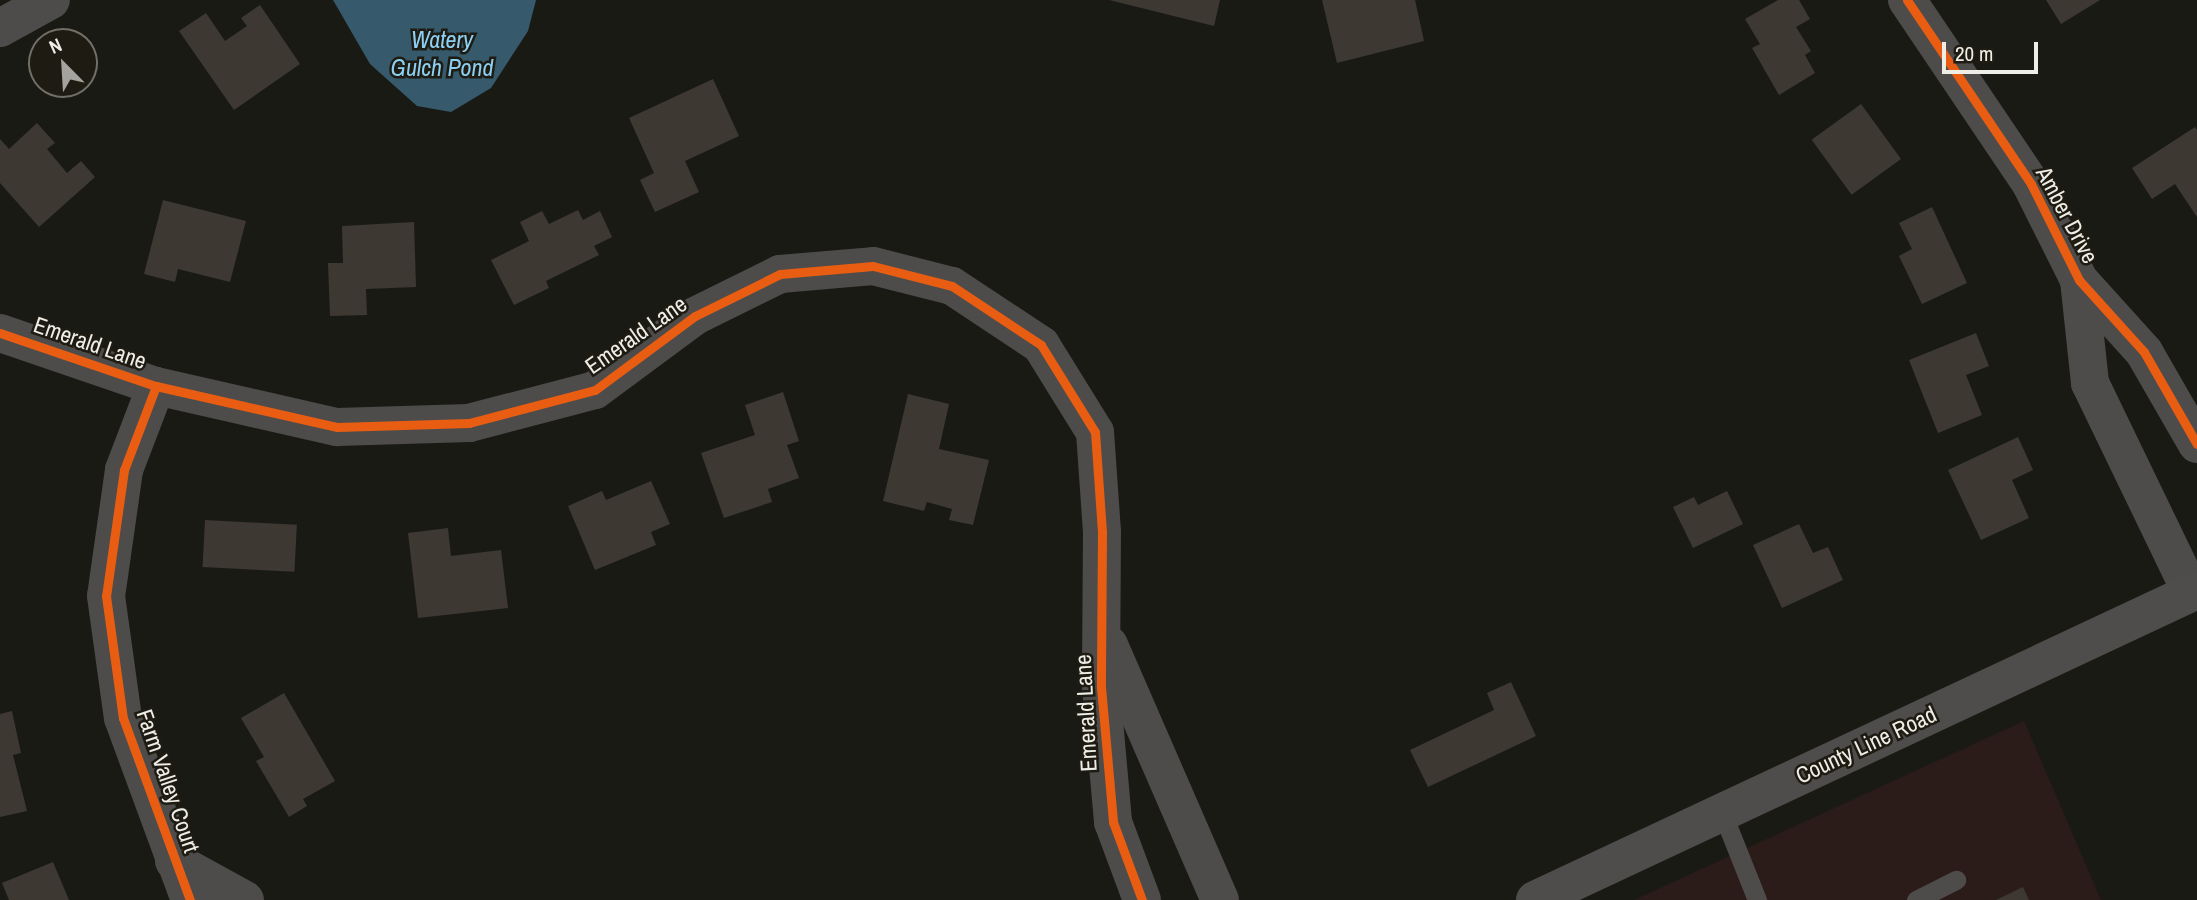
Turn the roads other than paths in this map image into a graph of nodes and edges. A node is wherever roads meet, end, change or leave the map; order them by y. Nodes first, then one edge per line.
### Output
1 (51, 0) edge
2 (1907, 0) edge
3 (0, 28) edge
4 (2079, 280) junction
5 (0, 333) edge
6 (156, 386) junction
7 (2197, 444) edge
8 (2194, 591) edge
9 (1101, 627) junction
10 (1722, 812) junction
11 (174, 861) junction
12 (1956, 880) dead end
13 (190, 900) edge
14 (245, 900) edge
15 (1142, 900) edge
16 (1220, 900) edge
17 (1535, 900) edge
18 (1757, 900) edge
19 (1916, 900) edge

1 - 3 street
2 - 4 street, Amber Drive
4 - 7 street, Amber Drive
4 - 8 street, Amber Drive
5 - 6 street, Emerald Lane
6 - 9 street, Emerald Lane
6 - 11 street, Farm Valley Court
8 - 10 main road, County Line Road
9 - 15 street, Emerald Lane
9 - 16 street, Emerald Lane
10 - 17 main road, County Line Road
10 - 18 lane
11 - 13 street, Farm Valley Court
11 - 14 street, Farm Valley Court
12 - 19 lane

